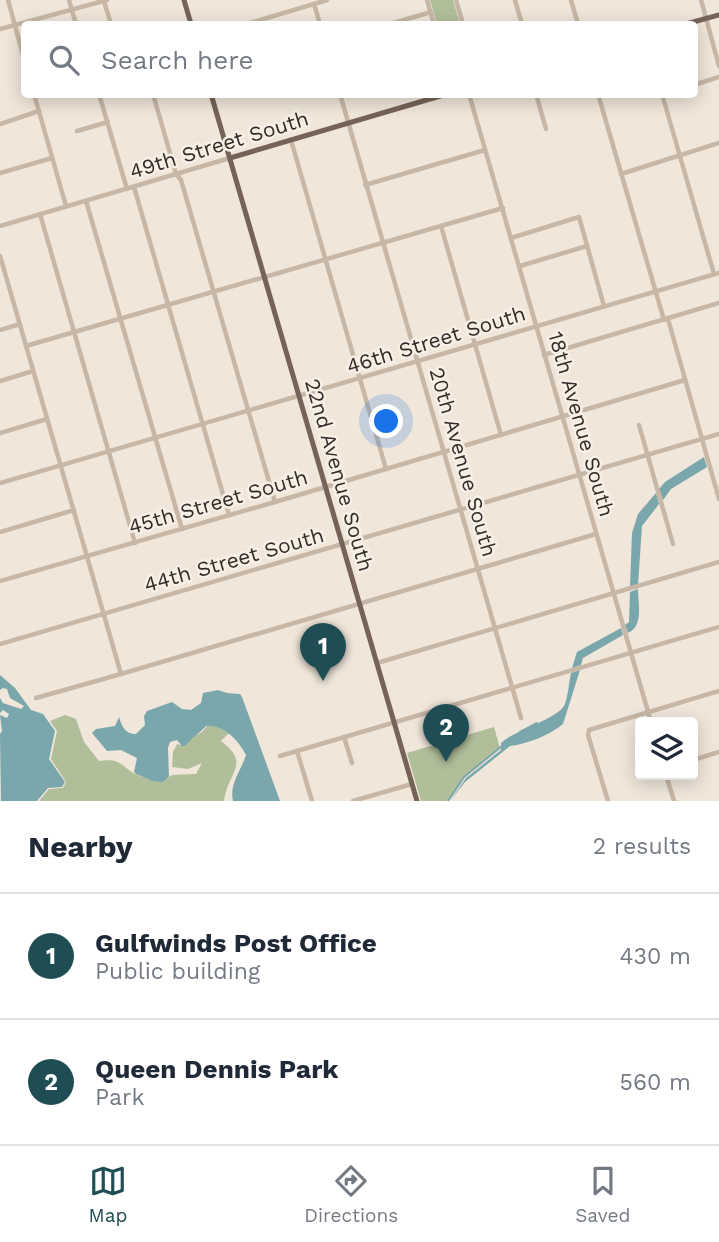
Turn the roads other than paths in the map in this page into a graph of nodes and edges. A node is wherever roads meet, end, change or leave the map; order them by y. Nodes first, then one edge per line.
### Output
1 (8, 0) edge
2 (69, 0) edge
3 (106, 0) edge
4 (184, 0) edge
5 (327, 0) edge
6 (427, 0) edge
7 (456, 0) edge
8 (515, 0) edge
9 (571, 0) edge
10 (701, 0) edge
11 (314, 4) junction
12 (72, 9) junction
13 (431, 12) junction
14 (719, 15) edge
15 (706, 19) junction
16 (29, 21) edge
17 (75, 21) edge
18 (110, 21) edge
19 (190, 21) edge
20 (257, 21) edge
21 (319, 21) edge
22 (400, 21) edge
23 (433, 21) edge
24 (462, 21) edge
25 (521, 21) edge
26 (577, 21) edge
27 (698, 21) edge
28 (21, 23) edge
29 (15, 25) junction
30 (0, 29) edge
31 (21, 48) edge
32 (719, 66) edge
33 (719, 77) edge
34 (698, 84) edge
35 (35, 98) edge
36 (100, 98) edge
37 (154, 98) edge
38 (212, 98) edge
39 (341, 98) edge
40 (433, 98) edge
41 (470, 98) edge
42 (537, 98) edge
43 (599, 98) edge
44 (663, 98) edge
45 (39, 111) junction
46 (108, 122) junction
47 (348, 123) junction
48 (0, 124) edge
49 (546, 129) dead end
50 (77, 131) dead end
51 (291, 140) junction
52 (719, 144) edge
53 (485, 150) junction
54 (680, 157) junction
55 (52, 158) junction
56 (230, 158) junction
57 (0, 173) edge
58 (176, 174) junction
59 (621, 174) junction
60 (365, 185) junction
61 (134, 187) junction
62 (127, 189) junction
63 (86, 201) junction
64 (66, 206) junction
65 (503, 208) junction
66 (40, 214) junction
67 (0, 226) edge
68 (441, 226) junction
69 (511, 238) junction
70 (383, 244) junction
71 (587, 246) junction
72 (0, 256) edge
73 (326, 259) junction
74 (520, 266) junction
75 (716, 274) edge
76 (3, 276) edge
77 (265, 277) junction
78 (655, 290) junction
79 (214, 292) junction
80 (719, 303) edge
81 (168, 305) junction
82 (604, 306) junction
83 (121, 319) junction
84 (666, 319) junction
85 (20, 324) junction
86 (536, 326) junction
87 (0, 330) edge
88 (75, 332) junction
89 (475, 344) junction
90 (26, 346) junction
91 (544, 355) junction
92 (418, 362) junction
93 (33, 371) junction
94 (360, 378) junction
95 (685, 380) junction
96 (0, 381) edge
97 (300, 397) junction
98 (248, 411) junction
99 (562, 417) junction
100 (47, 419) junction
101 (204, 424) junction
102 (639, 425) dead end
103 (0, 433) edge
104 (719, 434) edge
105 (501, 435) junction
106 (155, 438) junction
107 (702, 439) junction
108 (110, 451) junction
109 (444, 452) junction
110 (647, 455) junction
111 (61, 466) junction
112 (386, 469) junction
113 (579, 475) junction
114 (0, 483) edge
115 (326, 487) junction
116 (719, 499) edge
117 (275, 502) junction
118 (74, 510) junction
119 (461, 510) junction
120 (229, 515) junction
121 (181, 529) junction
122 (0, 532) edge
123 (596, 534) junction
124 (135, 543) junction
125 (342, 544) junction
126 (673, 544) dead end
127 (87, 557) junction
128 (719, 562) edge
129 (478, 569) junction
130 (0, 581) edge
131 (614, 594) junction
132 (360, 604) junction
133 (103, 615) junction
134 (719, 627) edge
135 (495, 629) junction
136 (0, 644) edge
137 (631, 653) junction
138 (377, 663) junction
139 (121, 674) junction
140 (513, 688) junction
141 (719, 691) edge
142 (36, 698) dead end
143 (648, 712) junction
144 (650, 717) edge
145 (521, 718) dead end
146 (394, 723) junction
147 (344, 737) junction
148 (297, 751) junction
149 (719, 752) edge
150 (280, 756) dead end
151 (698, 758) edge
152 (352, 763) dead end
153 (667, 780) edge
154 (412, 784) junction
155 (312, 801) edge
156 (353, 801) edge
157 (417, 801) edge
158 (608, 801) edge
159 (673, 801) edge

1 - 29 street
2 - 12 street
3 - 12 street
3 - 18 street
4 - 19 main road
5 - 11 street
6 - 13 street
7 - 24 street
8 - 25 street
9 - 26 street
10 - 15 street
11 - 20 street
11 - 21 street
12 - 16 street
12 - 17 street
13 - 22 street
13 - 23 street
14 - 15 main road
15 - 27 main road
15 - 32 street
28 - 29 street
29 - 30 street
29 - 31 street
33 - 34 street
35 - 45 street
36 - 46 street
37 - 58 street
38 - 56 main road, 22nd Avenue South
39 - 47 street, 20th Avenue South
40 - 47 main road, 49th Street South
41 - 53 street, 18th Avenue South
42 - 49 street
43 - 59 street
44 - 54 street
45 - 48 street
45 - 55 street
46 - 50 street
46 - 62 street
47 - 51 main road, 49th Street South
47 - 60 street, 20th Avenue South
51 - 56 main road, 49th Street South
51 - 73 street
52 - 54 street
53 - 60 street
53 - 65 street, 18th Avenue South
54 - 59 street
54 - 75 street
55 - 57 street
55 - 64 street
56 - 58 street, 49th Street South
56 - 77 main road, 22nd Avenue South
58 - 61 street, 49th Street South
58 - 79 street
59 - 78 street
60 - 70 street, 20th Avenue South
61 - 62 street, 49th Street South
61 - 81 street
62 - 63 street, 49th Street South
63 - 64 street, 49th Street South
63 - 83 street
64 - 66 street, 49th Street South
65 - 68 street
65 - 69 street, 18th Avenue South
66 - 67 street, 49th Street South
66 - 88 street
68 - 70 street
68 - 89 street
69 - 71 street
69 - 74 street, 18th Avenue South
70 - 73 street
70 - 92 street, 20th Avenue South
71 - 74 street
71 - 82 street
72 - 76 street
73 - 77 street
73 - 94 street
74 - 86 street, 18th Avenue South
75 - 78 street, 46th Street South
76 - 85 street
77 - 79 street
77 - 97 main road, 22nd Avenue South
78 - 82 street, 46th Street South
78 - 84 street
79 - 81 street
79 - 98 street
80 - 84 street
81 - 83 street
81 - 101 street
82 - 86 street, 46th Street South
83 - 88 street
83 - 106 street
84 - 91 street
84 - 95 street
85 - 87 street
85 - 90 street
86 - 89 street, 46th Street South
86 - 91 street, 18th Avenue South
88 - 90 street
88 - 108 street
89 - 92 street, 46th Street South
89 - 105 street
90 - 93 street
91 - 99 street, 18th Avenue South
92 - 94 street, 46th Street South
92 - 109 street, 20th Avenue South
93 - 96 street
93 - 100 street
94 - 97 street, 46th Street South
94 - 112 street
95 - 99 street, 45th Street South
95 - 107 street
97 - 98 street, 46th Street South
97 - 115 main road, 22nd Avenue South
98 - 101 street, 46th Street South
98 - 117 street
99 - 105 street, 45th Street South
99 - 113 street, 18th Avenue South
100 - 103 street
100 - 111 street
101 - 106 street, 46th Street South
101 - 120 street
102 - 110 street
104 - 107 street, 44th Street South
105 - 109 street, 45th Street South
106 - 108 street, 46th Street South
106 - 121 street
107 - 110 street, 44th Street South
107 - 116 street
108 - 111 street, 46th Street South
108 - 124 street
109 - 112 street, 45th Street South
109 - 119 street, 20th Avenue South
110 - 113 street, 44th Street South
110 - 126 street
111 - 114 street, 46th Street South
111 - 118 street
112 - 115 street, 45th Street South
113 - 119 street, 44th Street South
113 - 123 street, 18th Avenue South
115 - 117 street, 45th Street South
115 - 125 main road, 22nd Avenue South
117 - 120 street, 45th Street South
118 - 122 street
118 - 127 street
119 - 125 street, 44th Street South
119 - 129 street, 20th Avenue South
120 - 121 street, 45th Street South
121 - 124 street, 45th Street South
123 - 129 street
123 - 131 street, 18th Avenue South
124 - 127 street, 45th Street South
125 - 132 main road, 22nd Avenue South
125 - 133 street, 44th Street South
127 - 130 street, 45th Street South
127 - 133 street
128 - 131 street
129 - 132 street
129 - 135 street, 20th Avenue South
131 - 135 street
131 - 137 street, 18th Avenue South
132 - 138 main road, 22nd Avenue South
132 - 139 street
133 - 136 street, 44th Street South
133 - 139 street
134 - 137 street
135 - 138 street
135 - 140 street, 20th Avenue South
137 - 140 street
137 - 143 street, 18th Avenue South
138 - 146 main road, 22nd Avenue South
139 - 142 street
140 - 145 street, 20th Avenue South
140 - 146 street
141 - 143 street
143 - 144 street, 18th Avenue South
143 - 158 street
146 - 147 street
146 - 154 main road, 22nd Avenue South
147 - 148 street
147 - 152 street
148 - 150 street
148 - 155 street
149 - 151 street
153 - 159 street
154 - 156 street
154 - 157 main road, 22nd Avenue South

